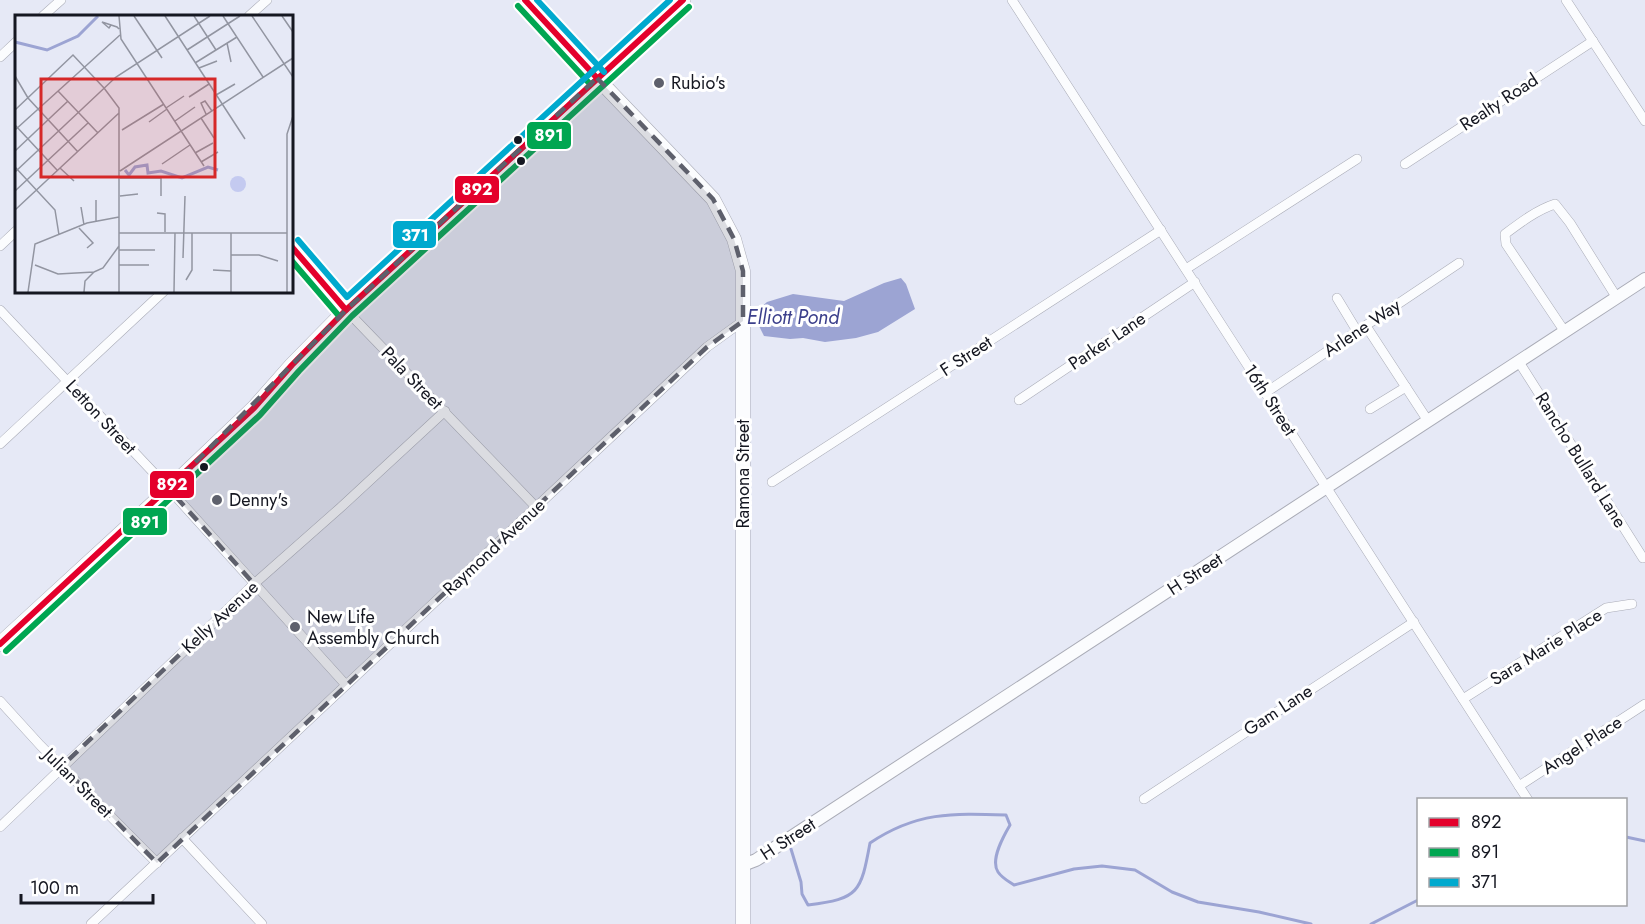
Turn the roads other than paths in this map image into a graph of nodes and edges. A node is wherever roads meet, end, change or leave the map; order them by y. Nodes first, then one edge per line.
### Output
1 (61, 0) edge
2 (267, 0) edge
3 (525, 0) edge
4 (683, 0) edge
5 (1012, 0) edge
6 (1566, 0) edge
7 (44, 15) edge
8 (250, 15) edge
9 (1593, 42) junction
10 (15, 43) edge
11 (0, 57) edge
12 (597, 78) junction
13 (1645, 122) edge
14 (1356, 159) dead end
15 (1405, 164) dead end
16 (1161, 230) junction
17 (15, 232) edge
18 (0, 246) edge
19 (292, 247) edge
20 (1459, 263) dead end
21 (1186, 269) junction
22 (1645, 279) edge
23 (1195, 282) junction
24 (163, 292) edge
25 (1337, 298) dead end
26 (1617, 298) junction
27 (0, 310) edge
28 (346, 310) junction
29 (742, 321) junction
30 (1361, 328) junction
31 (1565, 332) junction
32 (1519, 362) junction
33 (68, 382) junction
34 (1406, 387) junction
35 (1266, 393) junction
36 (1019, 400) dead end
37 (1370, 409) dead end
38 (445, 411) junction
39 (1428, 421) junction
40 (0, 444) edge
41 (772, 482) dead end
42 (1327, 488) junction
43 (169, 489) junction
44 (536, 507) junction
45 (1643, 558) dead end
46 (254, 584) junction
47 (1632, 604) dead end
48 (1413, 622) junction
49 (0, 644) edge
50 (346, 685) junction
51 (1463, 699) junction
52 (0, 701) edge
53 (1645, 704) edge
54 (62, 766) junction
55 (1519, 786) junction
56 (1527, 798) edge
57 (1144, 799) dead end
58 (0, 827) edge
59 (182, 838) junction
60 (157, 862) junction
61 (742, 865) junction
62 (95, 923) edge
63 (262, 924) edge
64 (743, 924) edge

1 - 7 street
2 - 8 street
3 - 12 street
4 - 12 main road
5 - 16 street, 16th Street
6 - 9 street
9 - 13 street
9 - 15 street, Realty Road
10 - 11 street
12 - 28 main road
12 - 29 main road, Ramona Street
14 - 21 street
16 - 21 street, 16th Street
16 - 41 street, F Street
17 - 18 street
19 - 28 street, Pala Street
20 - 30 street, Arlene Way
21 - 23 street, 16th Street
22 - 26 street, H Street
23 - 35 street, 16th Street
23 - 36 street, Parker Lane
24 - 33 street
25 - 30 street
26 - 31 street, H Street
26 - 31 street
27 - 33 street, Letton Street
28 - 38 street, Pala Street
28 - 43 main road
29 - 44 street, Raymond Avenue
29 - 61 main road, Ramona Street
30 - 34 street
30 - 35 street, Arlene Way
31 - 32 street, H Street
32 - 39 street, H Street
32 - 45 street, Rancho Bullard Lane
33 - 40 street
33 - 43 street, Letton Street
34 - 37 street
34 - 39 street
35 - 42 street, 16th Street
38 - 44 street, Pala Street
38 - 46 street, Kelly Avenue
39 - 42 street, H Street
42 - 48 street, 16th Street
42 - 61 street, H Street
43 - 46 street, Letton Street
43 - 49 main road
44 - 50 street, Raymond Avenue
46 - 50 street, Letton Street
46 - 54 street, Kelly Avenue
47 - 51 street, Sara Marie Place
48 - 51 street, 16th Street
48 - 57 street, Gam Lane
50 - 59 street, Raymond Avenue
51 - 55 street, 16th Street
52 - 54 street, Julian Street
53 - 55 street, Angel Place
54 - 58 street, Kelly Avenue
54 - 60 street, Julian Street
55 - 56 street, 16th Street
59 - 60 street, Raymond Avenue
59 - 63 street
60 - 62 street, Raymond Avenue
61 - 64 main road, Ramona Street

